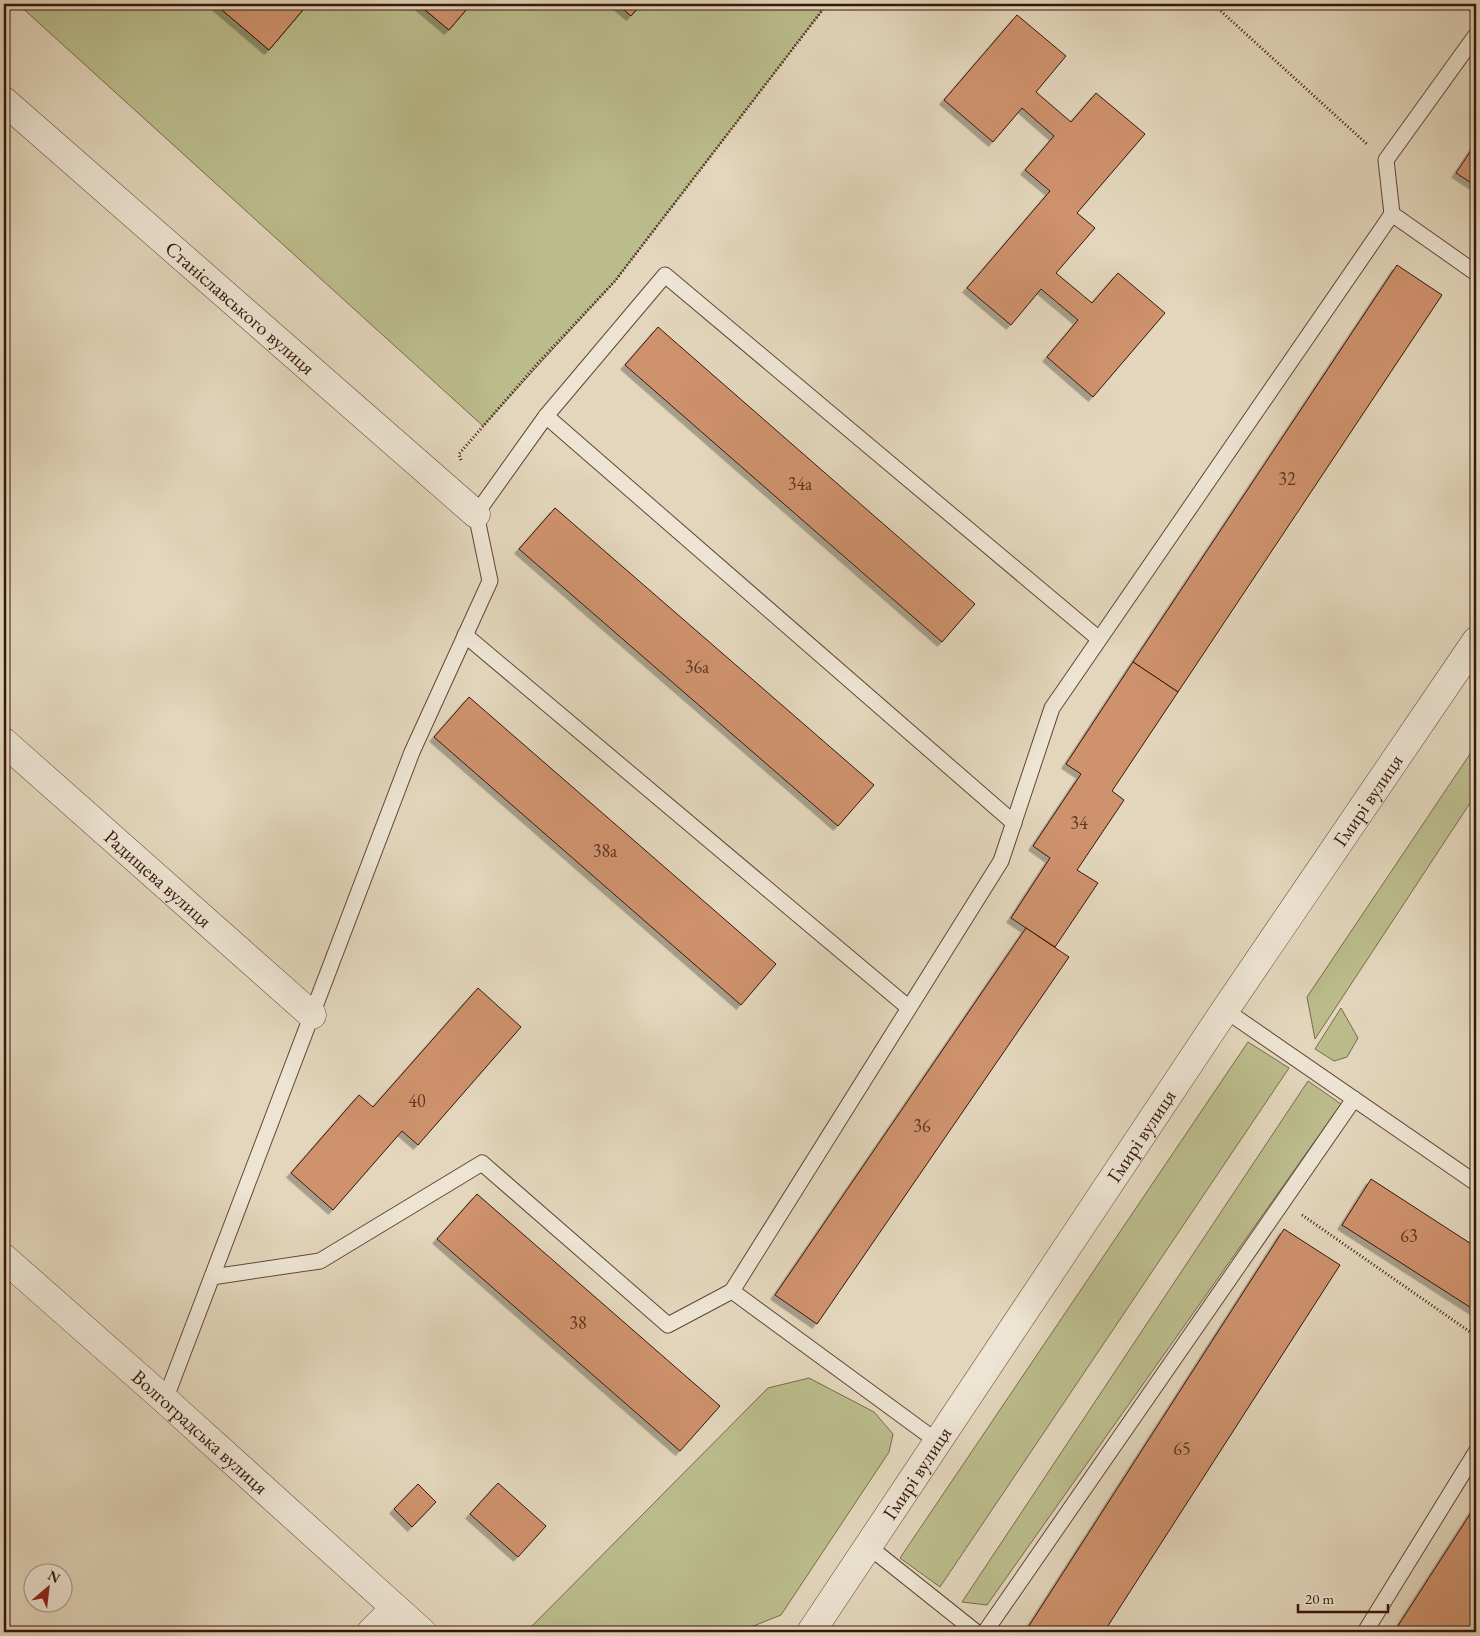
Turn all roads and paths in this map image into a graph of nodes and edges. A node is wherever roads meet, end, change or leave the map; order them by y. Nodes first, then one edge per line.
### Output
1 (827, 4) edge
2 (1213, 4) edge
3 (1476, 35) edge
4 (4, 101) edge
5 (1386, 160) junction
6 (1392, 214) junction
7 (1476, 273) edge
8 (546, 416) junction
9 (462, 463) dead end
10 (476, 514) junction
11 (465, 635) junction
12 (1100, 639) junction
13 (1476, 640) edge
14 (4, 742) edge
15 (1014, 824) junction
16 (909, 1008) junction
17 (1225, 1010) junction
18 (312, 1015) junction
19 (1354, 1099) junction
20 (1476, 1183) edge
21 (1283, 1202) junction
22 (4, 1258) edge
23 (212, 1277) junction
24 (732, 1291) junction
25 (1476, 1336) edge
26 (165, 1400) junction
27 (938, 1442) junction
28 (1476, 1452) edge
29 (868, 1546) junction
30 (395, 1608) junction
31 (371, 1632) edge
32 (422, 1632) edge
33 (811, 1632) edge
34 (976, 1632) edge
35 (985, 1632) edge
36 (1365, 1632) edge

1 - 9 path
2 - 5 path
3 - 5 lane
4 - 10 street, Станіславського вулиця
5 - 6 lane
6 - 7 lane
6 - 12 lane
8 - 10 lane
8 - 12 lane
8 - 15 lane
10 - 11 lane
11 - 16 lane
11 - 18 lane
12 - 15 lane
13 - 17 street, Гмирі вулиця
14 - 18 street, Радищева вулиця
15 - 16 lane
16 - 24 lane
17 - 19 lane
17 - 27 street, Гмирі вулиця
18 - 23 lane
19 - 20 lane
19 - 21 lane
21 - 25 path
21 - 35 lane
22 - 26 street, Волгоградська вулиця
23 - 24 lane
23 - 26 lane
24 - 27 lane
26 - 30 street, Волгоградська вулиця
27 - 29 street, Гмирі вулиця
28 - 36 lane
29 - 33 street, Гмирі вулиця
29 - 34 lane
30 - 31 street
30 - 32 street, Волгоградська вулиця

